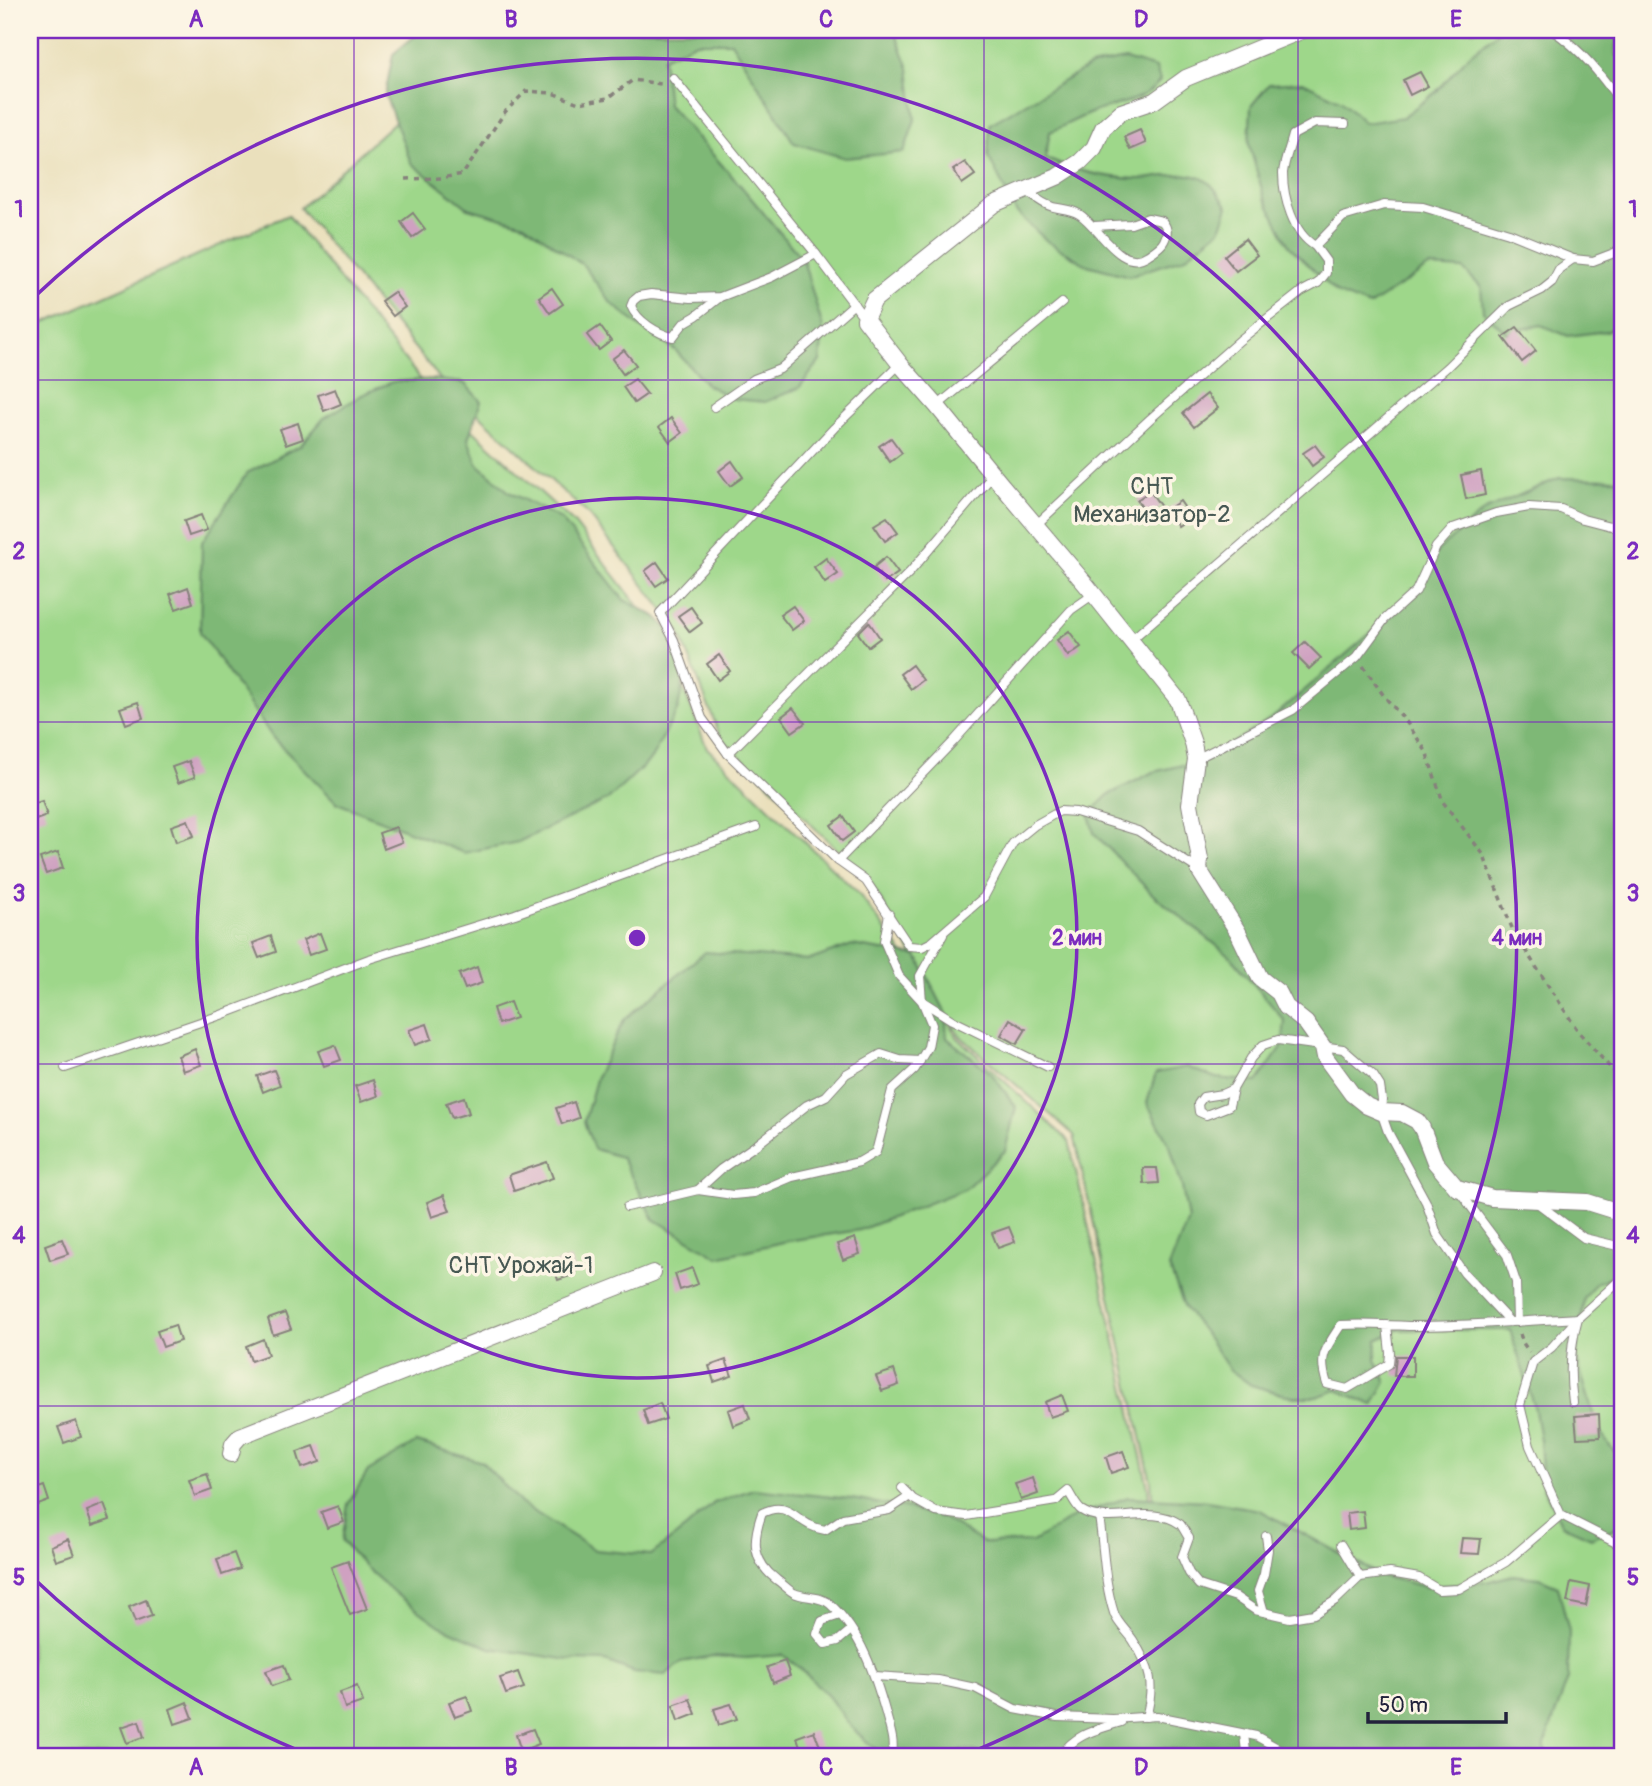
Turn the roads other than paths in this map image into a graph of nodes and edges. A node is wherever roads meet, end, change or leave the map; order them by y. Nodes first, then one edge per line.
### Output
1 (1303, 30) edge
2 (1552, 30) edge
3 (673, 78) dead end
4 (1622, 104) edge
5 (1345, 124) dead end
6 (1025, 190) junction
7 (1094, 226) junction
8 (1315, 246) junction
9 (1622, 250) edge
10 (816, 254) junction
11 (1573, 259) junction
12 (720, 297) junction
13 (1062, 303) dead end
14 (854, 304) junction
15 (865, 319) junction
16 (900, 364) junction
17 (937, 406) junction
18 (714, 407) dead end
19 (993, 475) junction
20 (1622, 523) edge
21 (1035, 525) junction
22 (1094, 594) junction
23 (1131, 640) junction
24 (728, 754) junction
25 (1196, 759) junction
26 (756, 827) dead end
27 (838, 861) junction
28 (1199, 870) junction
29 (888, 914) junction
30 (946, 929) junction
31 (922, 1001) junction
32 (1321, 1045) junction
33 (920, 1061) junction
34 (65, 1068) dead end
35 (1048, 1068) dead end
36 (1233, 1089) junction
37 (1381, 1112) junction
38 (1457, 1188) junction
39 (698, 1190) junction
40 (1531, 1198) junction
41 (628, 1207) dead end
42 (1622, 1213) edge
43 (1622, 1247) edge
44 (653, 1273) dead end
45 (1622, 1278) edge
46 (1578, 1318) junction
47 (1513, 1322) junction
48 (1387, 1325) junction
49 (1573, 1402) dead end
50 (231, 1454) dead end
51 (902, 1488) dead end
52 (910, 1496) junction
53 (1561, 1515) junction
54 (1098, 1516) junction
55 (1266, 1535) dead end
56 (1341, 1545) dead end
57 (1622, 1546) edge
58 (1360, 1577) junction
59 (1264, 1612) junction
60 (840, 1615) junction
61 (851, 1630) junction
62 (875, 1676) junction
63 (1146, 1717) junction
64 (1131, 1718) junction
65 (1244, 1734) junction
66 (1285, 1754) edge
67 (1061, 1755) edge
68 (891, 1756) edge
69 (1249, 1756) edge

1 - 6 street
2 - 4 lane
3 - 10 lane
5 - 8 lane
6 - 7 lane
6 - 15 street
7 - 7 lane
8 - 11 lane
8 - 21 lane
9 - 11 lane
10 - 12 lane
10 - 14 lane
11 - 23 lane
12 - 12 lane
13 - 17 lane
14 - 15 lane
14 - 18 lane
15 - 16 street
16 - 17 street
16 - 24 lane
17 - 19 street
19 - 21 street
19 - 24 lane
20 - 25 lane
21 - 22 street
22 - 23 street
22 - 27 lane
23 - 25 street
24 - 27 lane
25 - 28 street
26 - 34 lane
27 - 29 lane
28 - 30 lane
28 - 32 street
29 - 30 lane
29 - 31 lane
30 - 31 lane
31 - 33 lane
31 - 35 lane
32 - 36 lane
32 - 37 street
32 - 37 lane
33 - 39 lane
33 - 39 lane
36 - 36 lane
37 - 38 street
37 - 47 lane
38 - 40 street
38 - 47 lane
39 - 41 lane
40 - 42 street
40 - 43 lane
44 - 50 street
45 - 46 lane
46 - 47 lane
46 - 49 lane
46 - 53 lane
47 - 48 lane
48 - 48 lane
51 - 52 lane
52 - 54 lane
52 - 60 lane
53 - 57 lane
53 - 58 lane
54 - 59 lane
54 - 63 lane
55 - 59 lane
56 - 58 lane
58 - 59 lane
60 - 61 lane
60 - 61 lane
61 - 62 lane
62 - 64 lane
62 - 68 lane
63 - 64 lane
63 - 65 lane
64 - 67 lane
65 - 66 lane
65 - 69 lane

